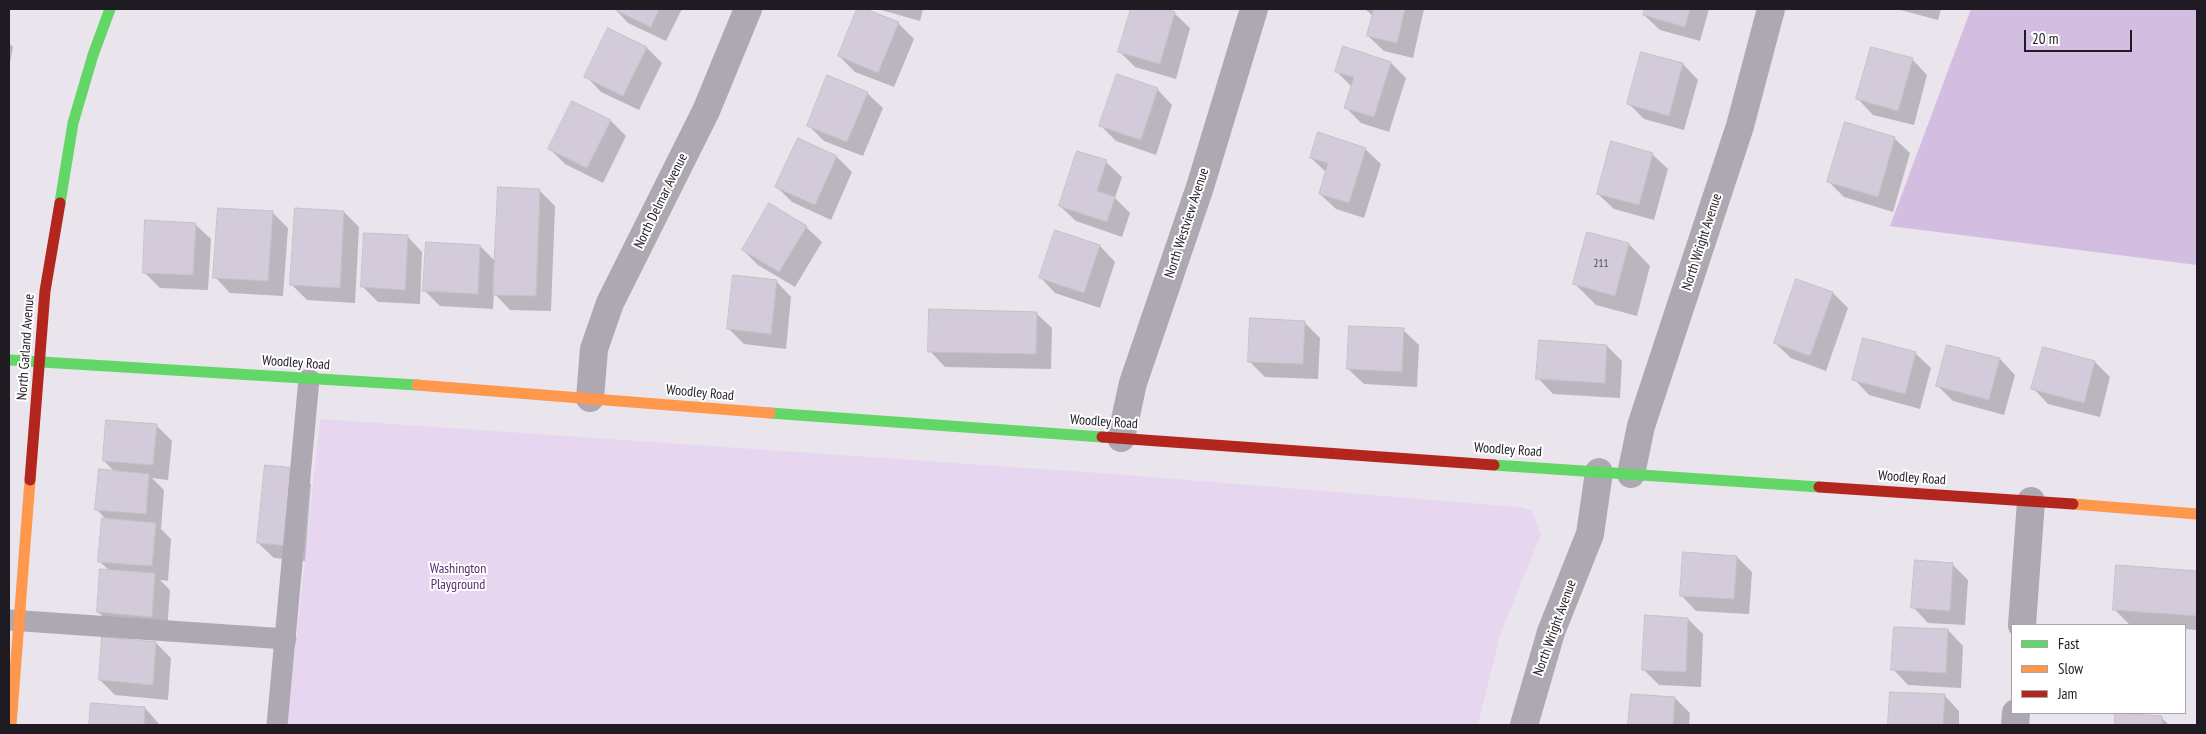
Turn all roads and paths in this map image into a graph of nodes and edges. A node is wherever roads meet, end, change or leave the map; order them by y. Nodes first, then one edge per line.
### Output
1 (110, 9) edge
2 (748, 9) edge
3 (1254, 9) edge
4 (1771, 9) edge
5 (9, 360) edge
6 (40, 362) junction
7 (309, 379) junction
8 (590, 398) junction
9 (1121, 438) junction
10 (1598, 472) junction
11 (1631, 474) junction
12 (2031, 500) junction
13 (2197, 514) edge
14 (14, 621) edge
15 (2022, 624) edge
16 (286, 639) junction
17 (11, 725) edge
18 (277, 725) edge
19 (1524, 725) edge

1 - 6 street, North Garland Avenue
2 - 8 street, North Delmar Avenue
3 - 9 street, North Westview Avenue
4 - 11 street, North Wright Avenue
5 - 6 street, Woodley Road
6 - 7 street, Woodley Road
6 - 14 street, North Garland Avenue
7 - 8 street, Woodley Road
7 - 16 lane
8 - 9 street, Woodley Road
9 - 10 street, Woodley Road
10 - 11 street, Woodley Road
10 - 19 street, North Wright Avenue
11 - 12 street, Woodley Road
12 - 13 street, Woodley Road
12 - 15 street
14 - 16 lane
14 - 17 street, North Garland Avenue
16 - 18 lane

